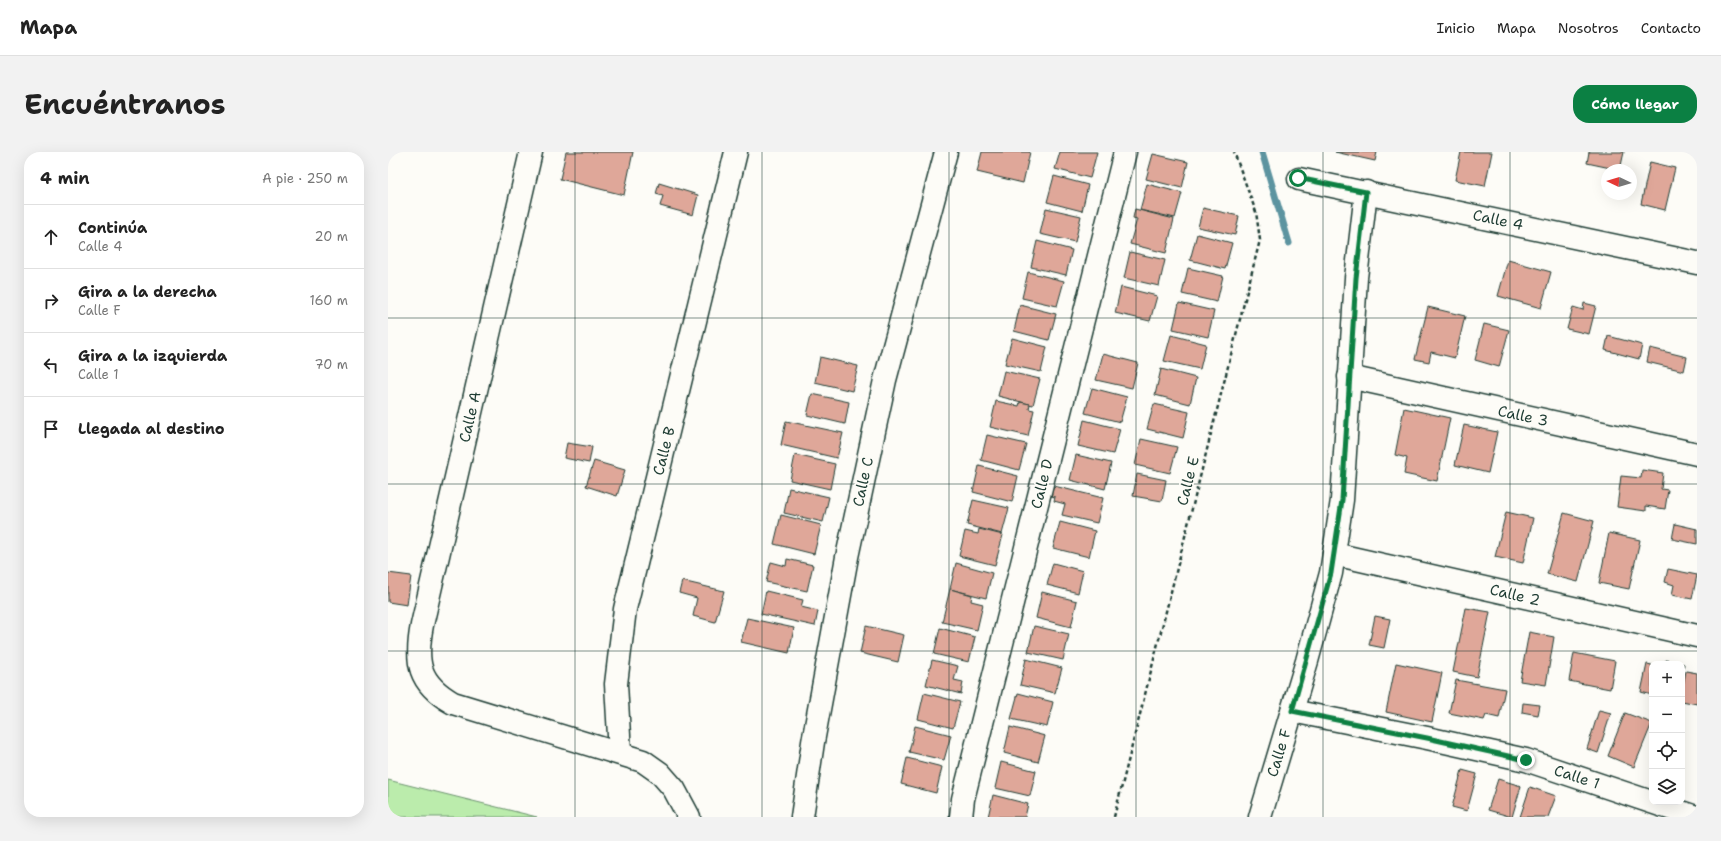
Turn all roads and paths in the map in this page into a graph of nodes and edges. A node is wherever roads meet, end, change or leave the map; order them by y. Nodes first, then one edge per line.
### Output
1 (531, 152) edge
2 (736, 152) edge
3 (946, 152) edge
4 (1125, 152) edge
5 (1234, 152) edge
6 (1298, 178) dead end
7 (1366, 192) junction
8 (1697, 263) edge
9 (1349, 378) junction
10 (1697, 454) edge
11 (1334, 554) junction
12 (1697, 636) edge
13 (1292, 711) junction
14 (620, 753) junction
15 (689, 817) edge
16 (802, 817) edge
17 (961, 817) edge
18 (1114, 817) edge
19 (1260, 817) edge
20 (1696, 817) edge

1 - 14 street, Calle A
2 - 14 street, Calle B
3 - 16 street, Calle C
4 - 17 street, Calle D
5 - 18 path, Calle E
6 - 7 street, Calle 4
7 - 8 street, Calle 4
7 - 9 street, Calle F
9 - 10 street, Calle 3
9 - 11 street, Calle F
11 - 12 street, Calle 2
11 - 13 street, Calle F
13 - 19 street, Calle F
13 - 20 street, Calle 1
14 - 15 street

